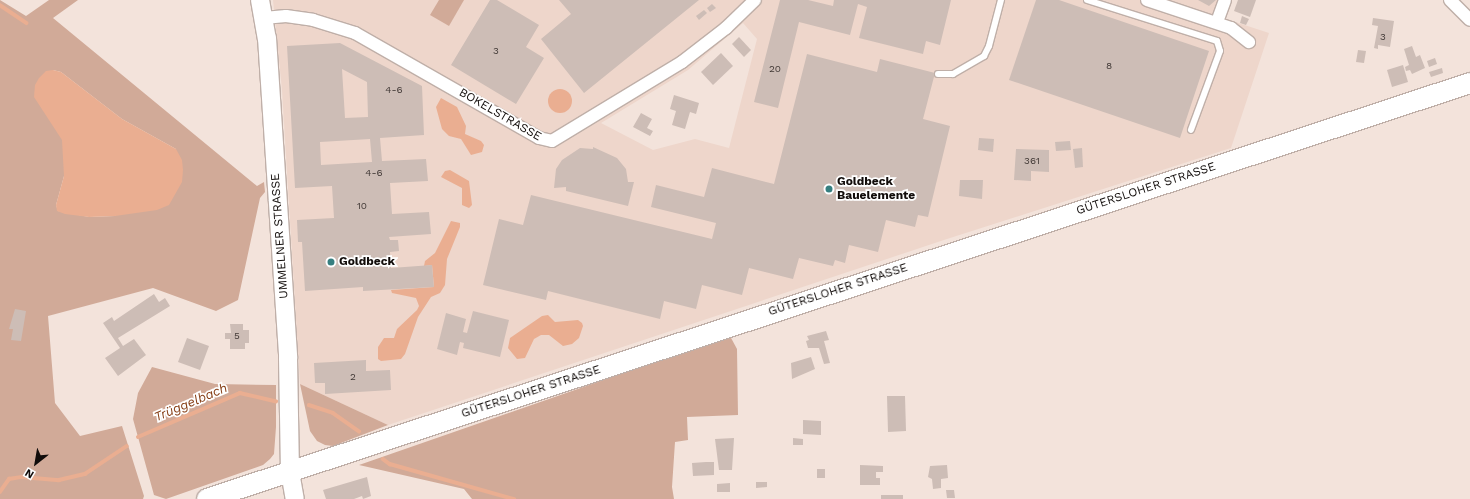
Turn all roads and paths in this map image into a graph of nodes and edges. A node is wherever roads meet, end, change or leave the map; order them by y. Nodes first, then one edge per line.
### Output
1 (260, 0) edge
2 (755, 0) edge
3 (1001, 0) edge
4 (1087, 0) edge
5 (1147, 0) edge
6 (1225, 0) edge
7 (1450, 0) edge
8 (264, 18) junction
9 (1470, 20) edge
10 (1217, 22) junction
11 (1248, 42) dead end
12 (938, 74) dead end
13 (1470, 83) edge
14 (1190, 130) dead end
15 (290, 472) junction
16 (207, 499) edge
17 (295, 499) edge

1 - 8 main road, UMMELNER STRASSE
2 - 8 street, BOKELSTRASSE
3 - 12 lane
4 - 14 lane
5 - 10 street
6 - 10 street
7 - 9 street
8 - 15 main road, UMMELNER STRASSE
10 - 11 street
13 - 15 main road, GÜTERSLOHER STRASSE
15 - 16 main road, GÜTERSLOHER STRASSE
15 - 17 main road, UMMELNER STRASSE

